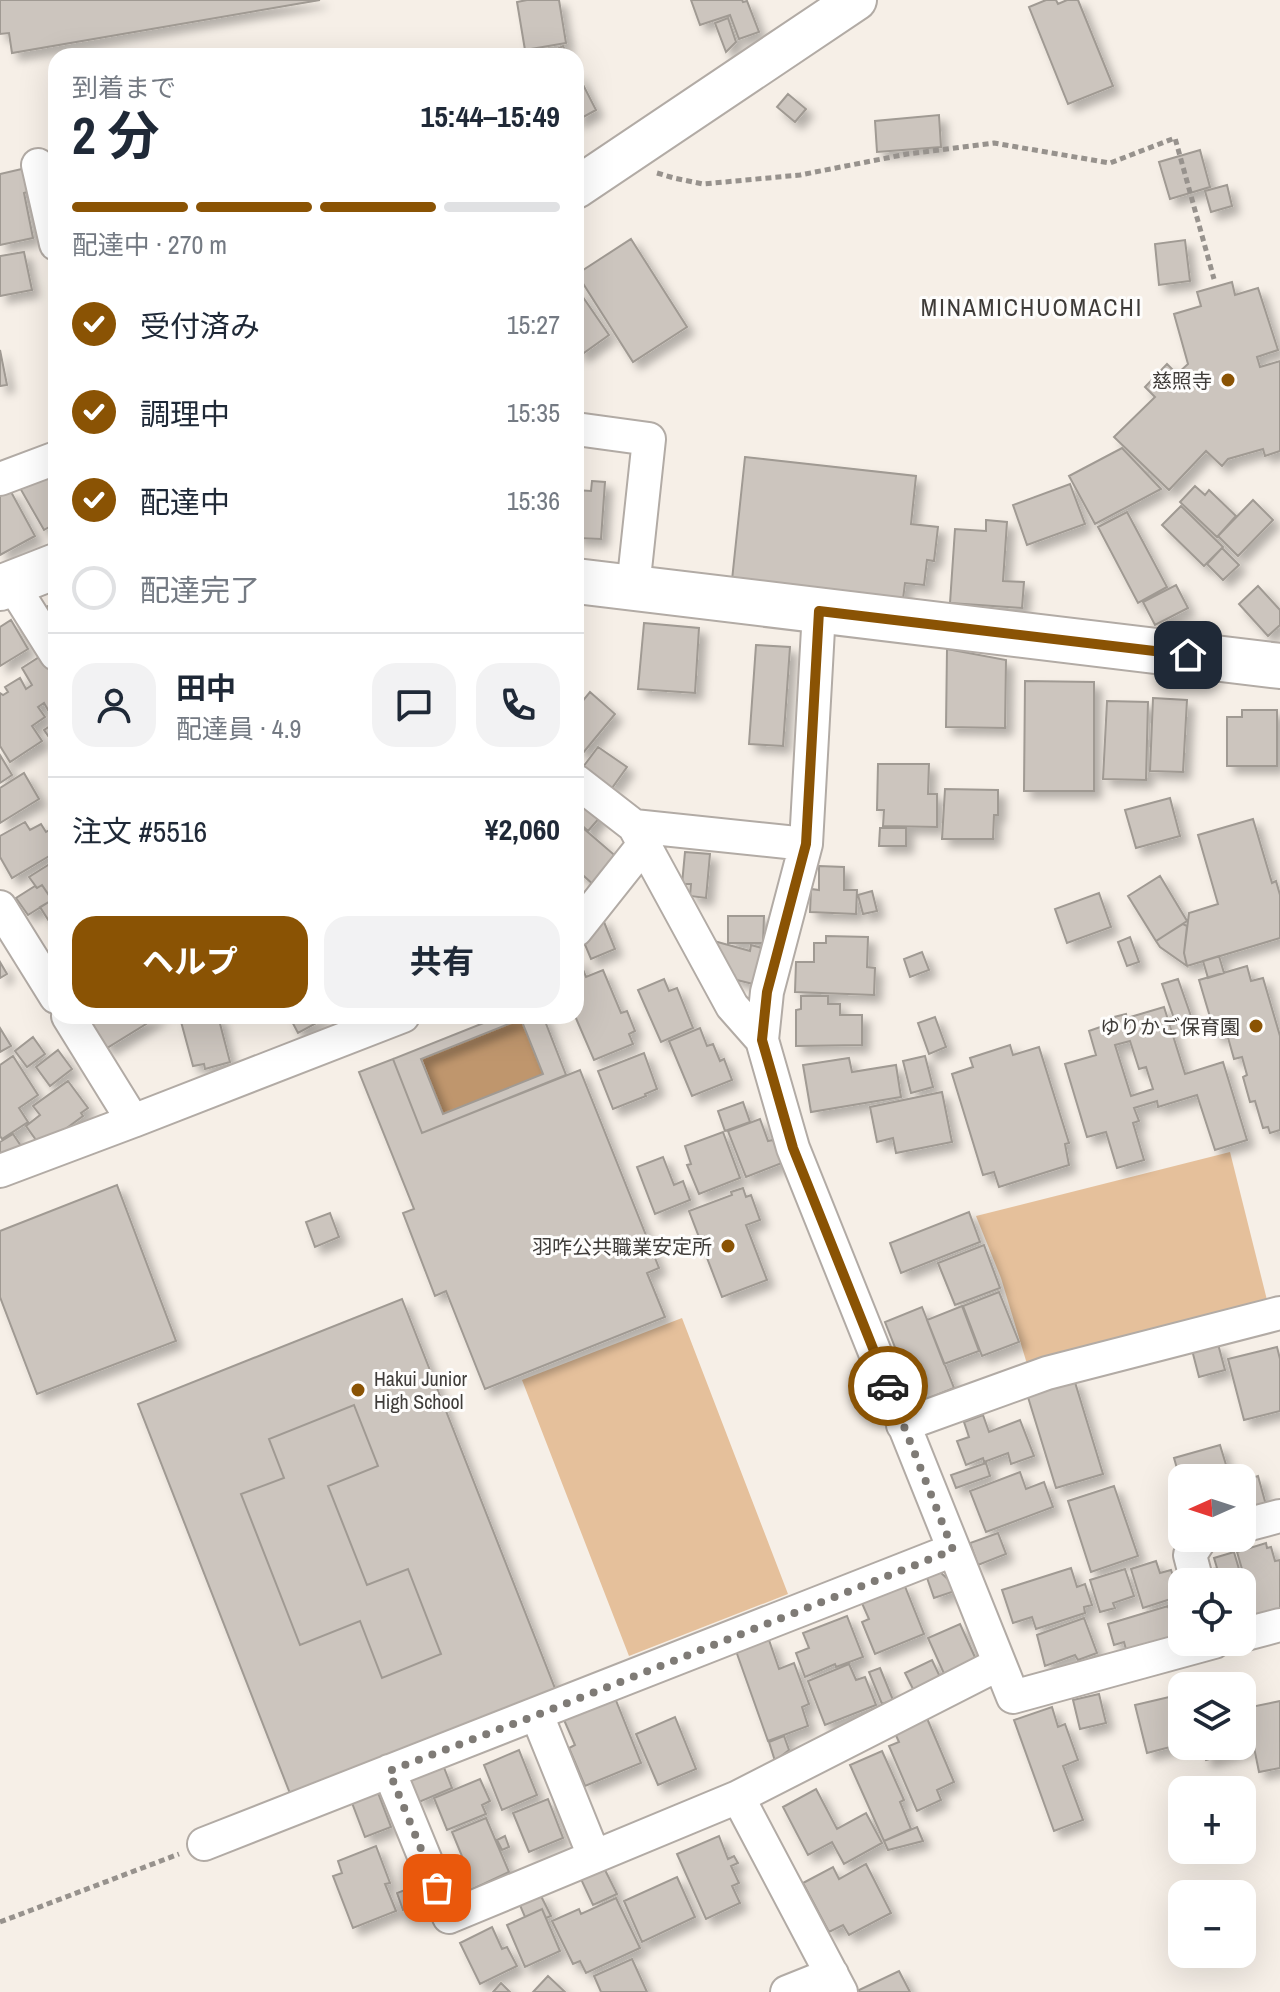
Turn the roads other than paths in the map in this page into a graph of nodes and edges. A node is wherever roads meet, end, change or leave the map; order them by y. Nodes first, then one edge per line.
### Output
1 (853, 1) edge
2 (38, 165) dead end
3 (584, 182) edge
4 (48, 209) edge
5 (584, 430) edge
6 (48, 461) edge
7 (0, 479) edge
8 (48, 553) edge
9 (48, 569) edge
10 (584, 582) edge
11 (4, 585) edge
12 (633, 588) junction
13 (819, 611) junction
14 (48, 643) edge
15 (1280, 666) edge
16 (584, 788) edge
17 (640, 834) junction
18 (806, 844) junction
19 (0, 907) edge
20 (584, 918) edge
21 (48, 984) edge
22 (73, 1024) edge
23 (382, 1024) edge
24 (762, 1040) junction
25 (133, 1121) junction
26 (0, 1171) edge
27 (1280, 1313) edge
28 (903, 1425) junction
29 (1280, 1516) edge
30 (1256, 1522) edge
31 (953, 1550) junction
32 (1280, 1625) edge
33 (1256, 1631) edge
34 (1168, 1654) edge
35 (999, 1664) junction
36 (537, 1715) junction
37 (389, 1771) junction
38 (738, 1797) junction
39 (204, 1844) road end
40 (594, 1856) junction
41 (836, 1983) edge
42 (787, 1992) edge

1 - 3 street
2 - 4 street
5 - 12 street
6 - 7 street
8 - 11 street
9 - 11 highway
10 - 12 highway
11 - 14 street
12 - 13 highway
13 - 15 highway
13 - 18 street
16 - 17 street
17 - 18 street
17 - 20 street
17 - 24 street
18 - 24 street
19 - 21 street
22 - 25 street
23 - 25 street
24 - 28 street
25 - 26 street
27 - 28 street
28 - 31 street
29 - 30 street
31 - 35 street
31 - 36 street
32 - 33 street
34 - 35 street
35 - 38 street
36 - 37 street
36 - 40 street
37 - 39 street
37 - 40 street
38 - 40 street
38 - 41 street
41 - 42 street

